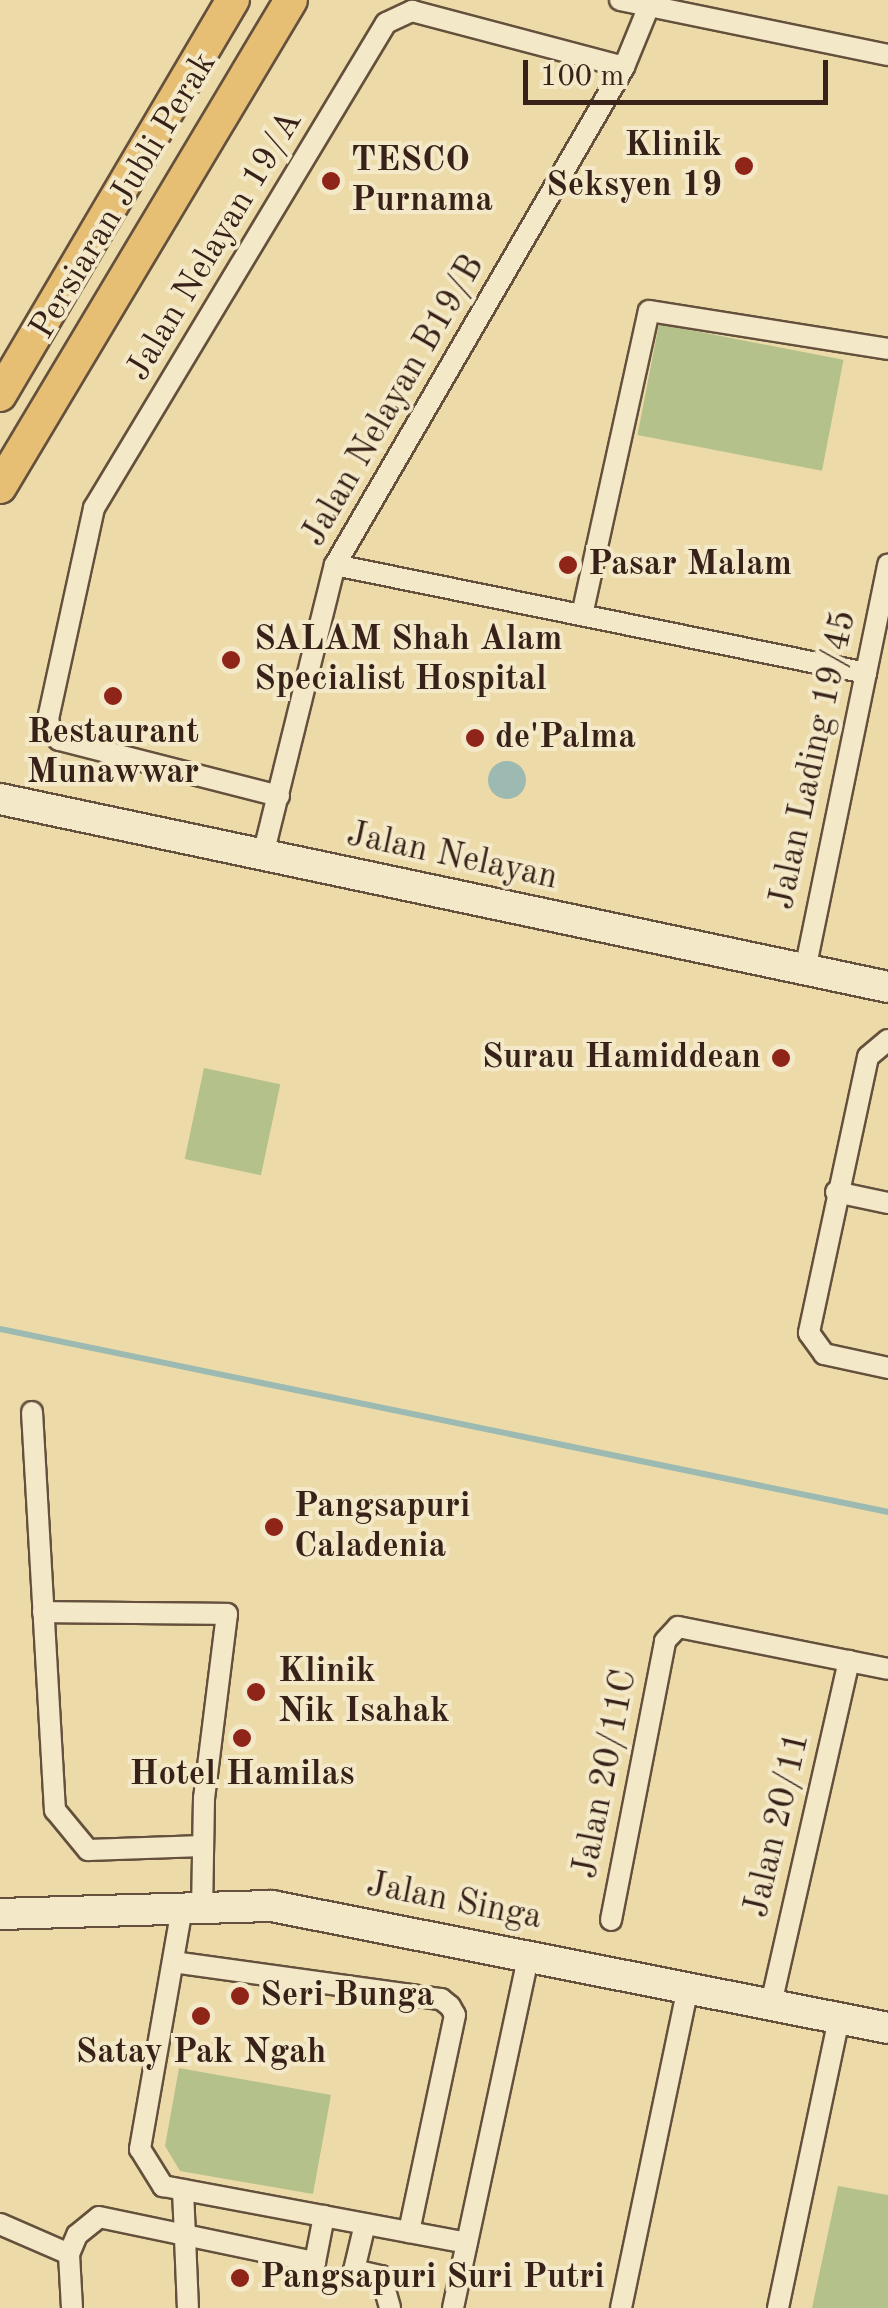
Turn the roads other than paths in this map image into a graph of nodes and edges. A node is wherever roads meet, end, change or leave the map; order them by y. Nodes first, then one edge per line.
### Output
1 (232, 0) edge
2 (291, 0) edge
3 (620, 0) edge
4 (648, 6) junction
5 (888, 55) edge
6 (624, 67) junction
7 (888, 349) edge
8 (0, 396) edge
9 (0, 487) edge
10 (888, 564) edge
11 (335, 566) junction
12 (582, 615) junction
13 (866, 672) junction
14 (279, 796) junction
15 (0, 799) edge
16 (263, 855) junction
17 (805, 970) junction
18 (888, 988) edge
19 (888, 1040) edge
20 (836, 1192) junction
21 (888, 1203) edge
22 (888, 1368) edge
23 (32, 1412) dead end
24 (44, 1612) junction
25 (849, 1661) junction
26 (888, 1669) edge
27 (203, 1846) junction
28 (192, 1908) junction
29 (0, 1914) edge
30 (611, 1920) dead end
31 (529, 1954) junction
32 (173, 1962) junction
33 (688, 1987) junction
34 (771, 2004) junction
35 (839, 2018) junction
36 (888, 2028) edge
37 (182, 2190) junction
38 (324, 2216) junction
39 (0, 2224) edge
40 (365, 2224) junction
41 (409, 2232) junction
42 (184, 2234) junction
43 (468, 2244) junction
44 (70, 2254) junction
45 (72, 2308) edge
46 (188, 2308) edge
47 (390, 2308) edge
48 (454, 2308) edge
49 (621, 2308) edge
50 (778, 2308) edge

1 - 8 main road, Persiaran Jubli Perak
2 - 9 main road, Persiaran Jubli Perak
3 - 4 street
4 - 5 street
4 - 6 street, Jalan Nelayan B19/B
6 - 11 street, Jalan Nelayan B19/B
6 - 14 street, Jalan Nelayan 19/A
7 - 12 street
10 - 13 street, Jalan Lading 19/45
11 - 12 street
11 - 14 street, Jalan Nelayan B19/B
12 - 13 street
13 - 17 street, Jalan Lading 19/45
14 - 16 street, Jalan Nelayan B19/B
15 - 16 street, Jalan Nelayan
16 - 17 street, Jalan Nelayan
17 - 18 street, Jalan Nelayan
19 - 20 street
20 - 21 street
20 - 22 street
23 - 24 street
24 - 27 street
24 - 27 street
25 - 26 street
25 - 30 street, Jalan 20/11C
25 - 34 street, Jalan 20/11
27 - 28 street
28 - 29 street, Jalan Singa
28 - 31 street, Jalan Singa
28 - 32 street
31 - 33 street, Jalan Singa
31 - 43 street
32 - 37 street
32 - 41 street
33 - 34 street, Jalan Singa
33 - 49 street
34 - 35 street, Jalan Singa
35 - 36 street, Jalan Singa
35 - 50 street
37 - 38 street
37 - 42 street
38 - 40 street
38 - 42 street
39 - 44 street
40 - 41 street
40 - 47 street
41 - 43 street
42 - 44 street
42 - 46 street
43 - 48 street
44 - 45 street

